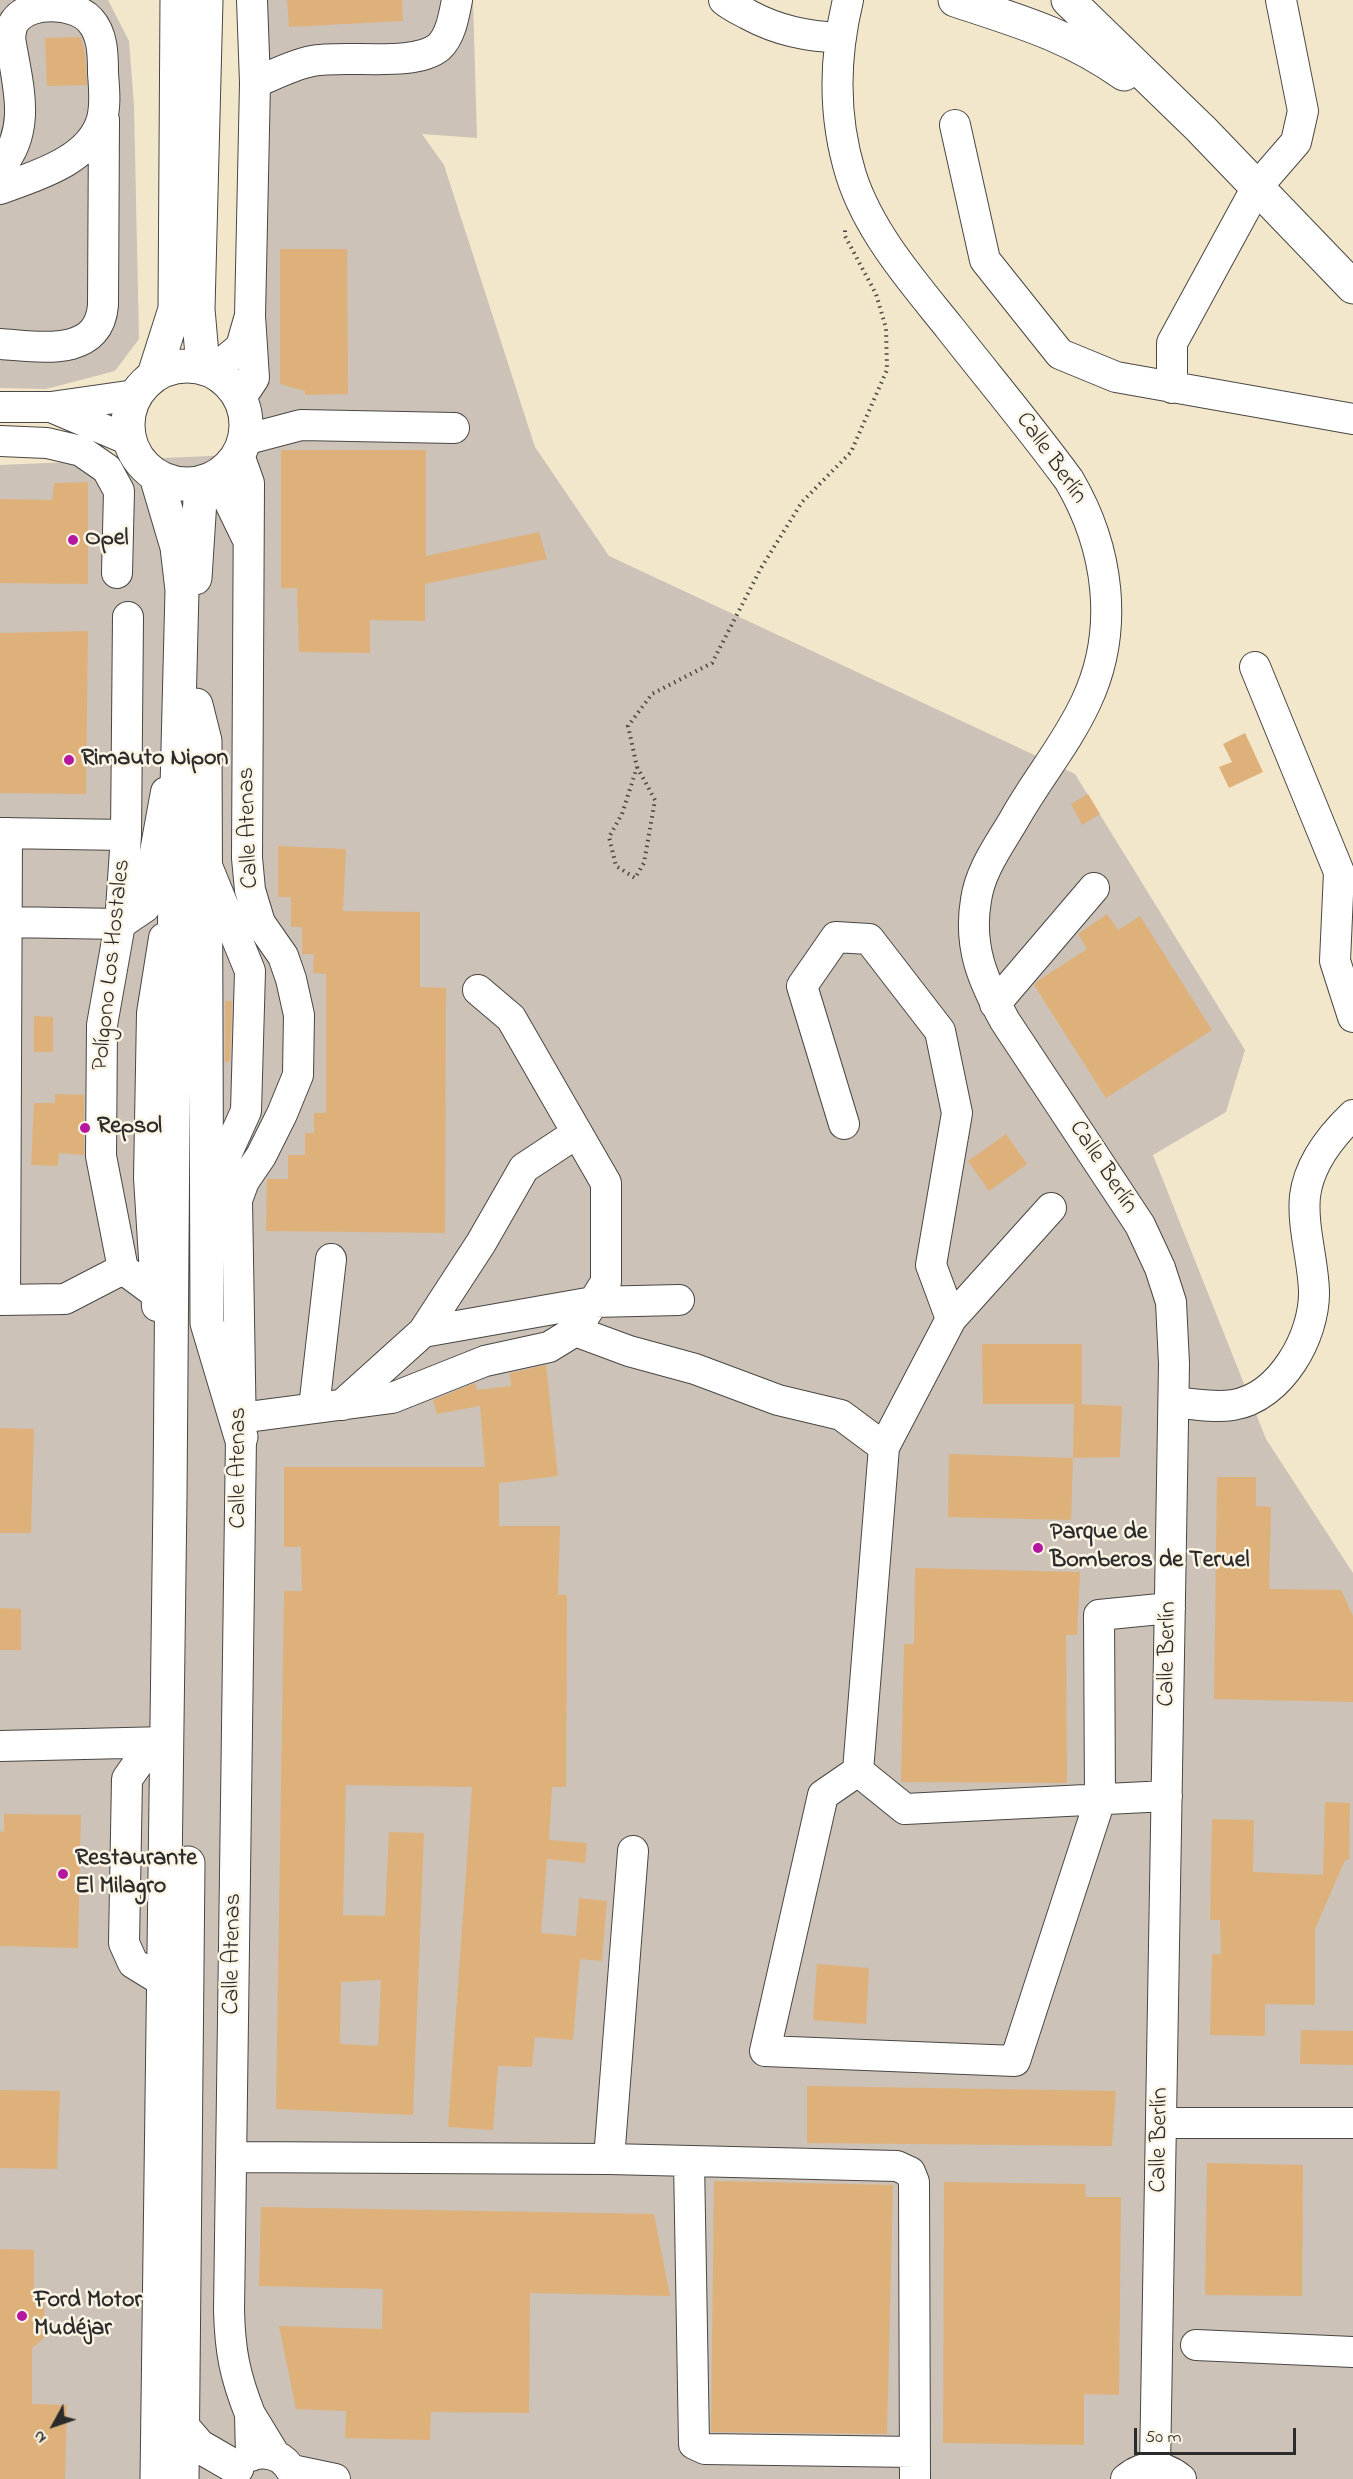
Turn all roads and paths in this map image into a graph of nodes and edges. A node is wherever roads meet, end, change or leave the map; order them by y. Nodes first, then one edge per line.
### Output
1 (177, 0) edge
2 (206, 0) edge
3 (252, 0) edge
4 (457, 0) edge
5 (724, 0) edge
6 (848, 0) edge
7 (955, 0) edge
8 (1068, 0) edge
9 (1281, 0) edge
10 (841, 38) junction
11 (255, 83) junction
12 (104, 105) junction
13 (955, 125) dead end
14 (1201, 129) junction
15 (0, 168) edge
16 (1257, 187) junction
17 (0, 189) edge
18 (861, 197) junction
19 (1353, 287) edge
20 (250, 316) junction
21 (0, 344) edge
22 (208, 369) junction
23 (145, 385) junction
24 (1172, 388) junction
25 (242, 402) junction
26 (0, 407) edge
27 (51, 407) junction
28 (1353, 419) edge
29 (302, 425) junction
30 (454, 428) dead end
31 (129, 440) junction
32 (0, 441) edge
33 (225, 464) junction
34 (156, 476) junction
35 (117, 573) dead end
36 (182, 590) junction
37 (128, 617) dead end
38 (1255, 667) dead end
39 (196, 705) junction
40 (637, 767) junction
41 (4, 833) edge
42 (126, 835) junction
43 (190, 864) junction
44 (1094, 888) dead end
45 (7, 922) junction
46 (260, 923) junction
47 (120, 924) junction
48 (3, 960) edge
49 (250, 971) junction
50 (478, 990) dead end
51 (996, 1004) junction
52 (1353, 1017) edge
53 (246, 1111) junction
54 (1353, 1115) edge
55 (844, 1124) dead end
56 (577, 1133) junction
57 (244, 1181) junction
58 (206, 1198) junction
59 (1051, 1208) dead end
60 (192, 1243) junction
61 (331, 1258) dead end
62 (123, 1269) junction
63 (157, 1294) junction
64 (2, 1300) edge
65 (679, 1300) dead end
66 (593, 1302) junction
67 (951, 1319) junction
68 (575, 1331) junction
69 (423, 1332) junction
70 (1174, 1402) junction
71 (328, 1406) junction
72 (240, 1428) junction
73 (884, 1448) junction
74 (170, 1496) junction
75 (1170, 1608) junction
76 (167, 1742) junction
77 (0, 1746) edge
78 (858, 1771) junction
79 (1167, 1796) junction
80 (1100, 1800) junction
81 (633, 1851) dead end
82 (1161, 2123) junction
83 (1353, 2123) edge
84 (231, 2157) junction
85 (609, 2159) junction
86 (689, 2161) junction
87 (161, 2175) junction
88 (1196, 2345) dead end
89 (1353, 2352) edge
90 (181, 2425) junction
91 (915, 2465) edge
92 (260, 2469) edge
93 (1168, 2473) edge
94 (157, 2479) edge
95 (176, 2479) edge
96 (182, 2479) edge
97 (194, 2479) edge
98 (335, 2479) edge
99 (1126, 2479) edge

1 - 23 main road
2 - 22 main road
3 - 11 street
4 - 11 street
5 - 10 street
6 - 10 street, Calle Berlín
7 - 14 main road
8 - 14 main road
9 - 16 street
10 - 18 street, Calle Berlín
11 - 20 street
12 - 15 street
12 - 17 street
12 - 21 street
13 - 24 street
14 - 16 main road
16 - 19 main road
16 - 24 street
18 - 40 path
18 - 51 street, Calle Berlín
20 - 22 street
20 - 25 street
22 - 23 main road
22 - 25 main road
23 - 27 street
23 - 31 main road
24 - 28 street
25 - 29 street
25 - 33 main road
26 - 27 street
27 - 31 street
29 - 30 street
29 - 33 street
31 - 34 main road
32 - 35 street
33 - 34 main road
33 - 39 main road
33 - 46 street, Calle Atenas
34 - 36 main road
36 - 43 main road
36 - 47 street
37 - 42 street, Polígono Los Hostales
38 - 52 street
39 - 43 main road
39 - 60 main road
40 - 40 path
41 - 42 street
41 - 45 street
42 - 47 street, Polígono Los Hostales
43 - 49 street
43 - 58 main road
43 - 63 street
43 - 74 main road
44 - 51 street
45 - 47 street
45 - 48 street
46 - 49 street
46 - 57 street, Calle Atenas
47 - 62 street, Polígono Los Hostales
48 - 64 street
49 - 53 street
50 - 56 street
51 - 70 street, Calle Berlín
53 - 57 street
53 - 58 street
54 - 70 street
55 - 67 street
56 - 66 street
56 - 69 street
57 - 72 street, Calle Atenas
58 - 60 street
58 - 72 main road
59 - 67 street
60 - 90 main road
61 - 71 street
62 - 63 street
62 - 64 street
63 - 74 street
65 - 66 street
66 - 68 street
66 - 69 street
67 - 73 street
68 - 71 street
68 - 73 street
69 - 71 street
70 - 75 street, Calle Berlín
71 - 72 street
72 - 84 street, Calle Atenas
73 - 78 street
74 - 76 main road
75 - 79 street, Calle Berlín
75 - 80 street
76 - 77 street
76 - 87 main road
78 - 80 street
78 - 80 street
79 - 80 street
79 - 82 street, Calle Berlín
81 - 85 street
82 - 83 street
82 - 93 street, Calle Berlín
84 - 85 street
84 - 92 street, Calle Atenas
85 - 86 street
86 - 91 street
86 - 91 street
87 - 94 main road
87 - 95 main road
88 - 89 street
90 - 92 main road
90 - 96 main road
92 - 97 main road
92 - 98 street
93 - 99 street

